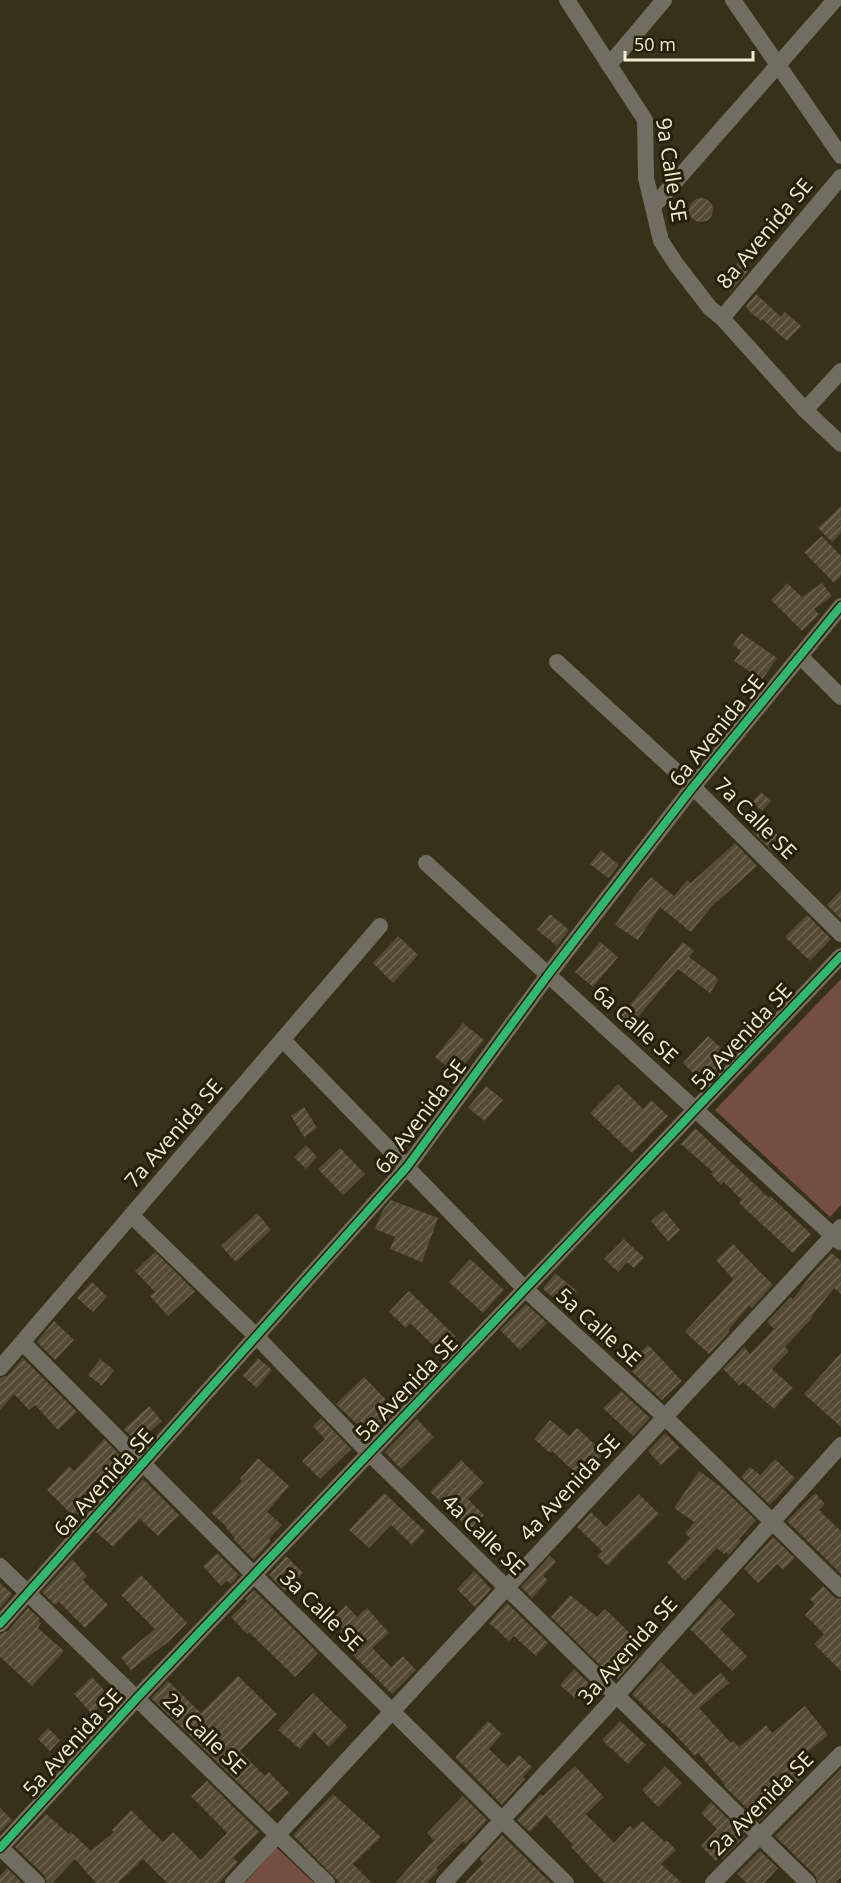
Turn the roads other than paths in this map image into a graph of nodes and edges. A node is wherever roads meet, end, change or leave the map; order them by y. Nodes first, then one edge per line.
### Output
1 (567, 0) edge
2 (664, 0) edge
3 (733, 0) edge
4 (836, 0) edge
5 (609, 65) junction
6 (778, 65) junction
7 (841, 156) edge
8 (841, 177) edge
9 (653, 207) junction
10 (722, 318) junction
11 (841, 371) edge
12 (805, 410) junction
13 (841, 444) edge
14 (841, 606) edge
15 (800, 656) junction
16 (557, 662) dead end
17 (841, 698) edge
18 (693, 787) junction
19 (426, 863) dead end
20 (380, 926) dead end
21 (841, 934) edge
22 (841, 956) edge
23 (548, 975) junction
24 (283, 1040) junction
25 (696, 1109) junction
26 (406, 1167) junction
27 (132, 1216) junction
28 (838, 1235) edge
29 (525, 1289) junction
30 (256, 1336) junction
31 (23, 1343) junction
32 (0, 1368) edge
33 (665, 1417) junction
34 (841, 1445) edge
35 (369, 1453) junction
36 (143, 1463) junction
37 (772, 1521) junction
38 (0, 1566) edge
39 (254, 1575) junction
40 (507, 1588) junction
41 (841, 1589) edge
42 (28, 1592) junction
43 (0, 1624) edge
44 (617, 1695) junction
45 (137, 1698) junction
46 (393, 1711) junction
47 (841, 1754) edge
48 (502, 1820) junction
49 (278, 1834) junction
50 (759, 1836) junction
51 (0, 1847) edge
52 (37, 1883) edge
53 (233, 1883) edge
54 (327, 1883) edge
55 (444, 1883) edge
56 (566, 1883) edge
57 (713, 1883) edge
58 (808, 1883) edge

1 - 5 street, 9a Calle SE
2 - 5 street
3 - 6 street
4 - 6 street
5 - 9 street, 9a Calle SE
6 - 7 street
6 - 9 street
8 - 10 street, 8a Avenida SE
9 - 10 street, 9a Calle SE
10 - 12 street, 9a Calle SE
11 - 12 street
12 - 13 street, 9a Calle SE
14 - 15 street, 6a Avenida SE
15 - 17 street
15 - 18 street, 6a Avenida SE
16 - 18 street, 7a Calle SE
18 - 21 street, 7a Calle SE
18 - 23 street, 6a Avenida SE
19 - 23 street, 6a Calle SE
20 - 24 street, 7a Avenida SE
22 - 25 street, 5a Avenida SE
23 - 25 street, 6a Calle SE
23 - 26 street, 6a Avenida SE
24 - 26 street, 5a Calle SE
24 - 27 street, 7a Avenida SE
25 - 28 street, 6a Calle SE
25 - 29 street, 5a Avenida SE
26 - 29 street, 5a Calle SE
26 - 30 street, 6a Avenida SE
27 - 30 street, 4a Calle SE
27 - 31 street, 7a Avenida SE
28 - 33 street, 4a Avenida SE
29 - 33 street, 5a Calle SE
29 - 35 street, 5a Avenida SE
30 - 35 street, 4a Calle SE
30 - 36 street, 6a Avenida SE
31 - 32 street, 7a Avenida SE
31 - 36 street, 3a Calle SE
33 - 37 street, 5a Calle SE
33 - 40 street, 4a Avenida SE
34 - 37 street, 3a Avenida SE
35 - 39 street, 5a Avenida SE
35 - 40 street, 4a Calle SE
36 - 39 street, 3a Calle SE
36 - 42 street, 6a Avenida SE
37 - 41 street, 5a Calle SE
37 - 44 street, 3a Avenida SE
38 - 42 street, 2a Calle SE
39 - 45 street, 5a Avenida SE
39 - 46 street, 3a Calle SE
40 - 44 street, 4a Calle SE
40 - 46 street, 4a Avenida SE
42 - 43 street, 6a Avenida SE
42 - 45 street, 2a Calle SE
44 - 48 street, 3a Avenida SE
44 - 50 street, 4a Calle SE
45 - 49 street, 2a Calle SE
45 - 51 street, 5a Avenida SE
46 - 48 street, 3a Calle SE
46 - 49 street, 4a Avenida SE
47 - 50 street, 2a Avenida SE
48 - 55 street, 3a Avenida SE
48 - 56 street, 3a Calle SE
49 - 53 street, 4a Avenida SE
49 - 54 street, 2a Calle SE
50 - 57 street, 2a Avenida SE
50 - 58 street, 4a Calle SE
51 - 52 street

